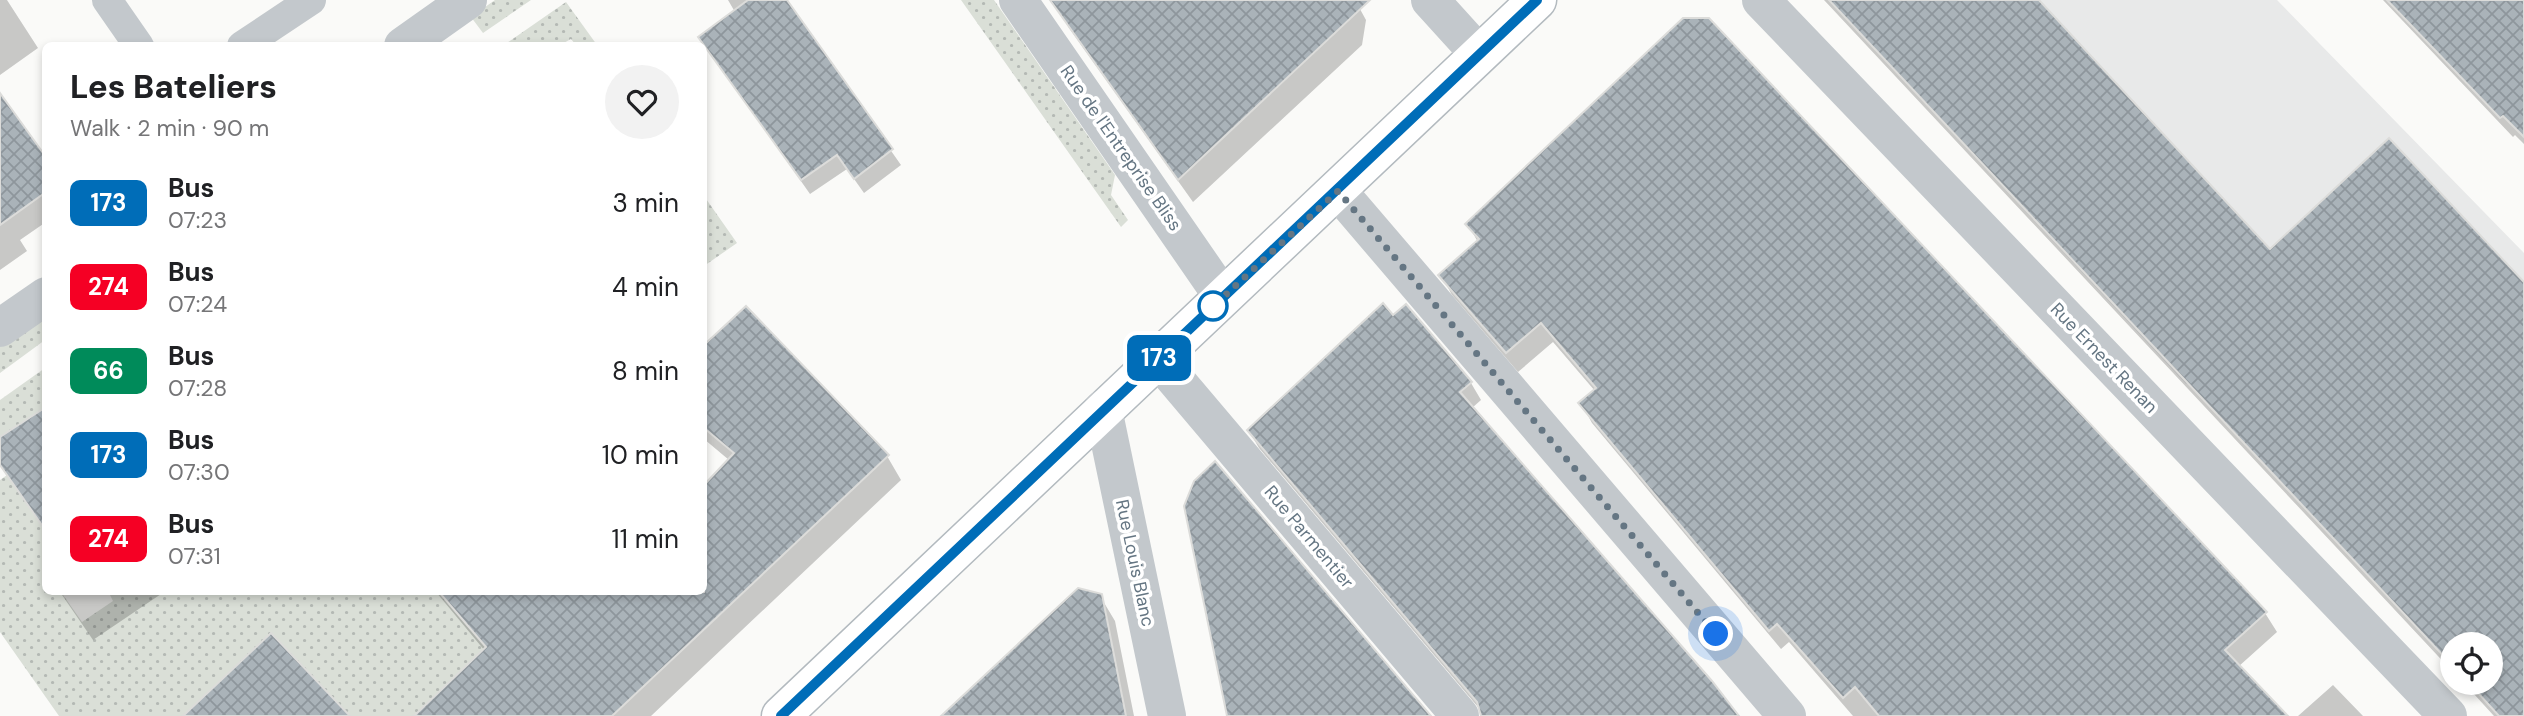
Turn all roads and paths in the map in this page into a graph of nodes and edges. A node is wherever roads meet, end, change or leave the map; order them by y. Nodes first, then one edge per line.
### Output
1 (107, 0) edge
2 (311, 0) edge
3 (468, 0) edge
4 (1018, 0) edge
5 (1430, 0) edge
6 (1537, 0) edge
7 (1761, 0) edge
8 (136, 42) edge
9 (248, 42) edge
10 (409, 42) edge
11 (1479, 54) junction
12 (1338, 191) junction
13 (1223, 297) junction
14 (42, 299) edge
15 (0, 328) edge
16 (1158, 359) junction
17 (1103, 409) junction
18 (781, 716) edge
19 (1167, 716) edge
20 (1460, 716) edge
21 (1787, 716) edge
22 (2448, 716) edge

1 - 8 lane
2 - 9 lane
3 - 10 street
4 - 13 street, Rue de l'Entreprise Bliss
5 - 11 street
6 - 11 main road
7 - 22 street, Rue Ernest Renan
11 - 12 main road
12 - 13 main road
12 - 21 street
13 - 16 main road
14 - 15 street
16 - 17 main road
16 - 20 street, Rue Parmentier
17 - 18 main road
17 - 19 street, Rue Louis Blanc

